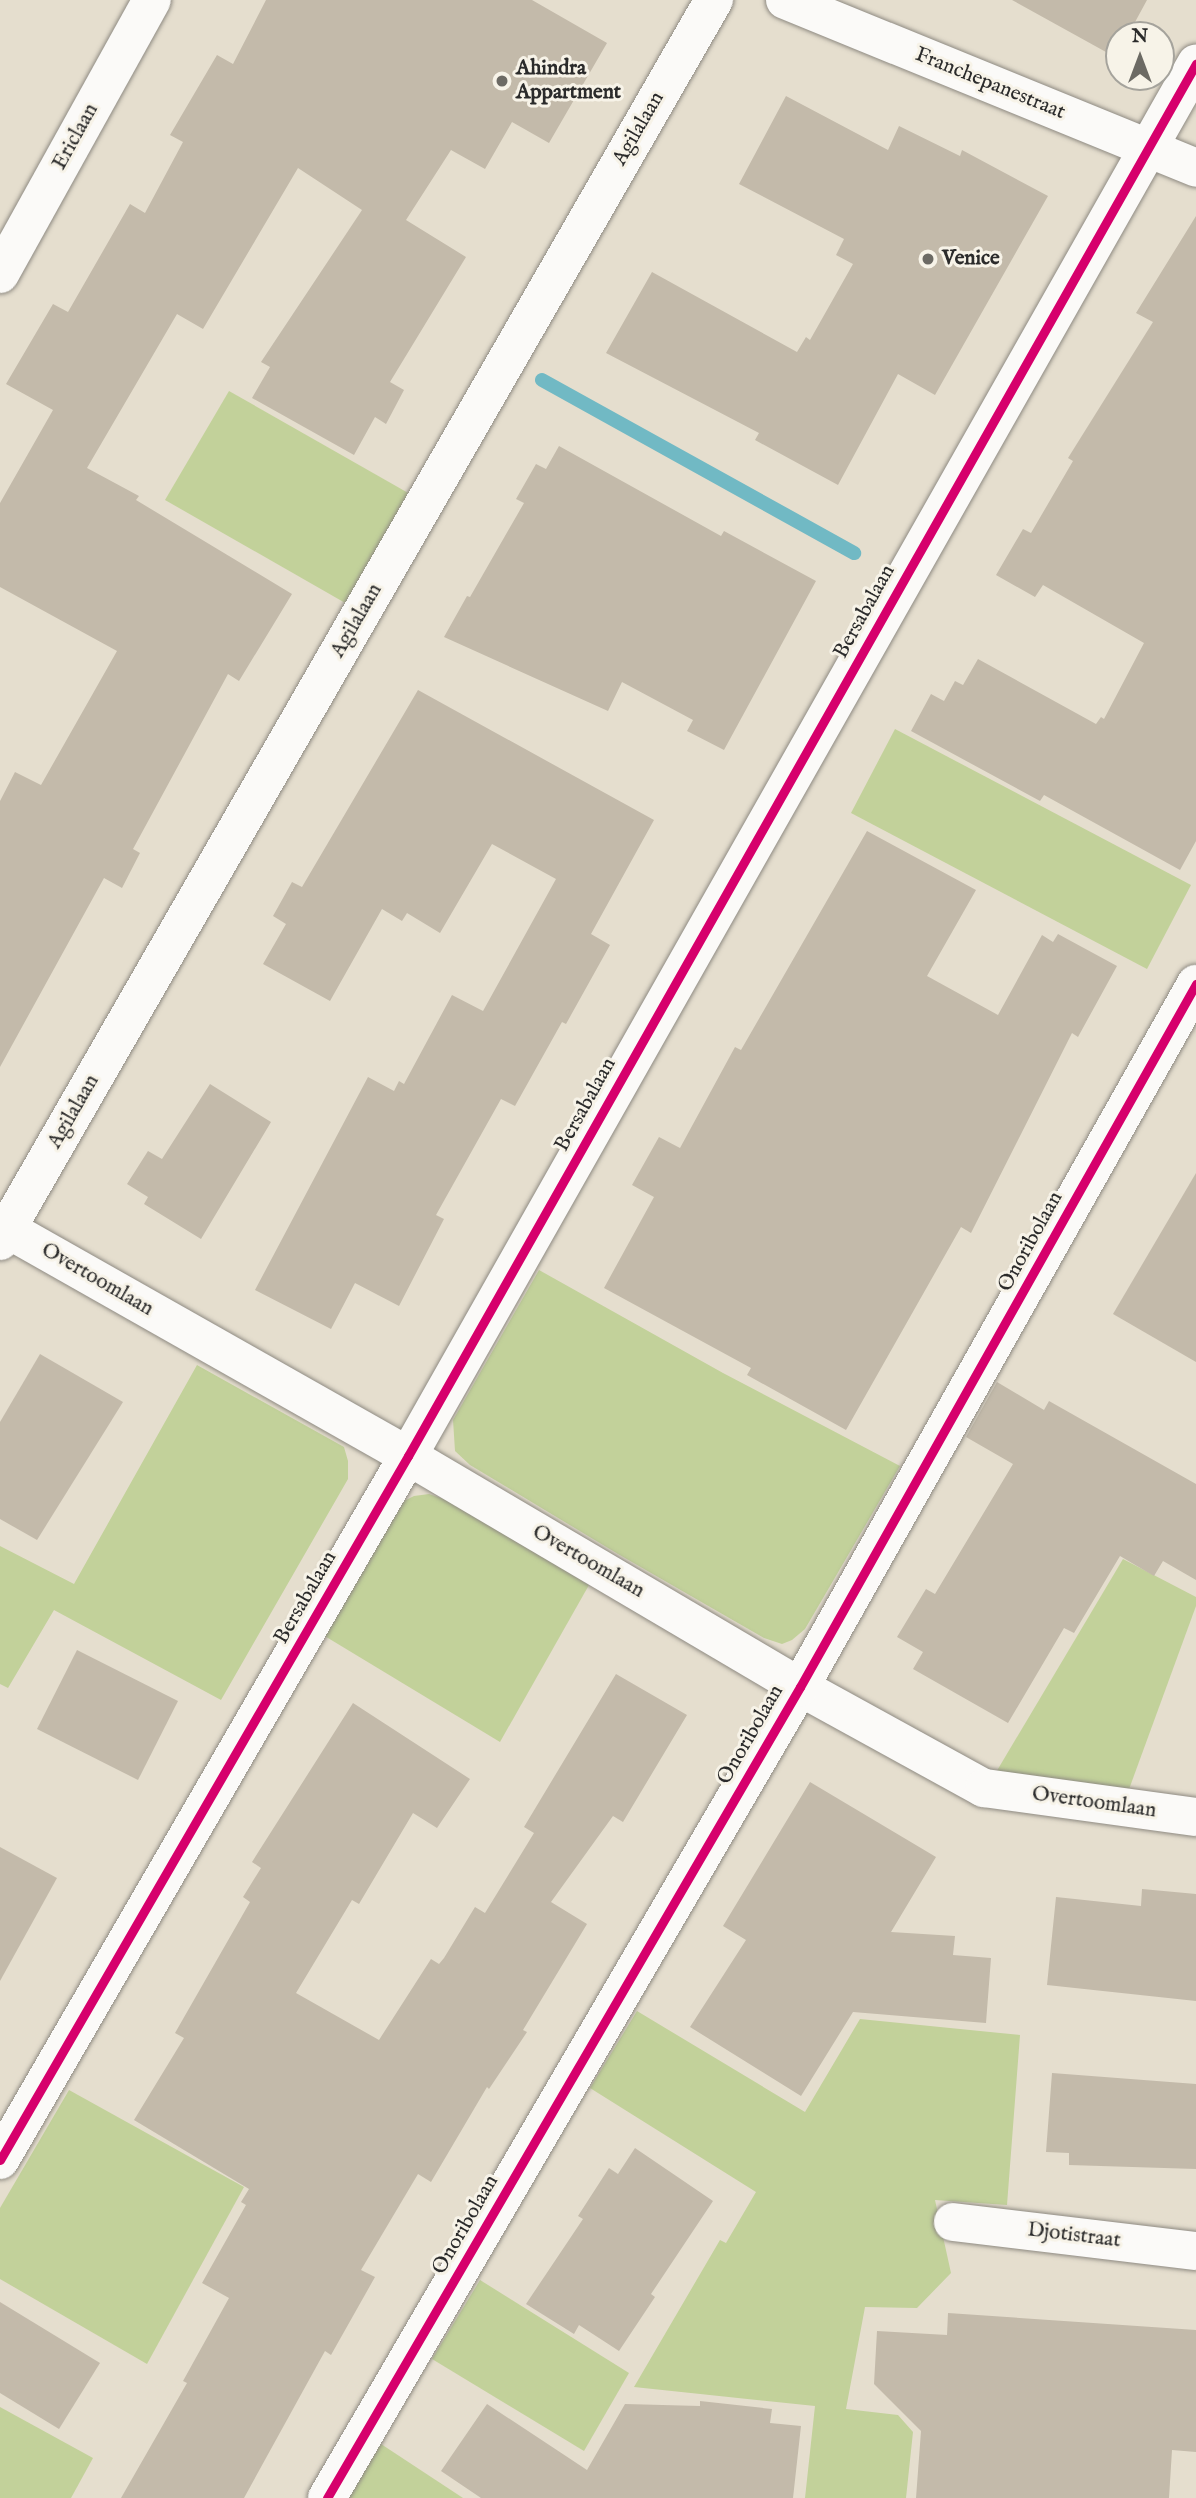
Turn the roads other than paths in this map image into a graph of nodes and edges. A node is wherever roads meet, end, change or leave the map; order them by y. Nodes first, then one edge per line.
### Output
1 (152, 0) edge
2 (714, 0) edge
3 (785, 0) edge
4 (1196, 64) edge
5 (1147, 148) junction
6 (1196, 168) edge
7 (0, 274) edge
8 (1196, 984) edge
9 (4, 1235) edge
10 (408, 1456) junction
11 (800, 1686) junction
12 (1196, 1817) edge
13 (0, 2160) edge
14 (953, 2222) dead end
15 (1196, 2250) edge
16 (327, 2498) edge

1 - 7 street, Ericlaan
2 - 9 street, Agilalaan
3 - 5 street, Franchepanestraat
4 - 5 street, Bersabalaan
5 - 6 street, Franchepanestraat
5 - 10 street, Bersabalaan
8 - 11 street, Onoribolaan
9 - 10 street, Overtoomlaan
10 - 11 street, Overtoomlaan
10 - 13 street, Bersabalaan
11 - 12 street, Overtoomlaan
11 - 16 street, Onoribolaan
14 - 15 street, Djotistraat

